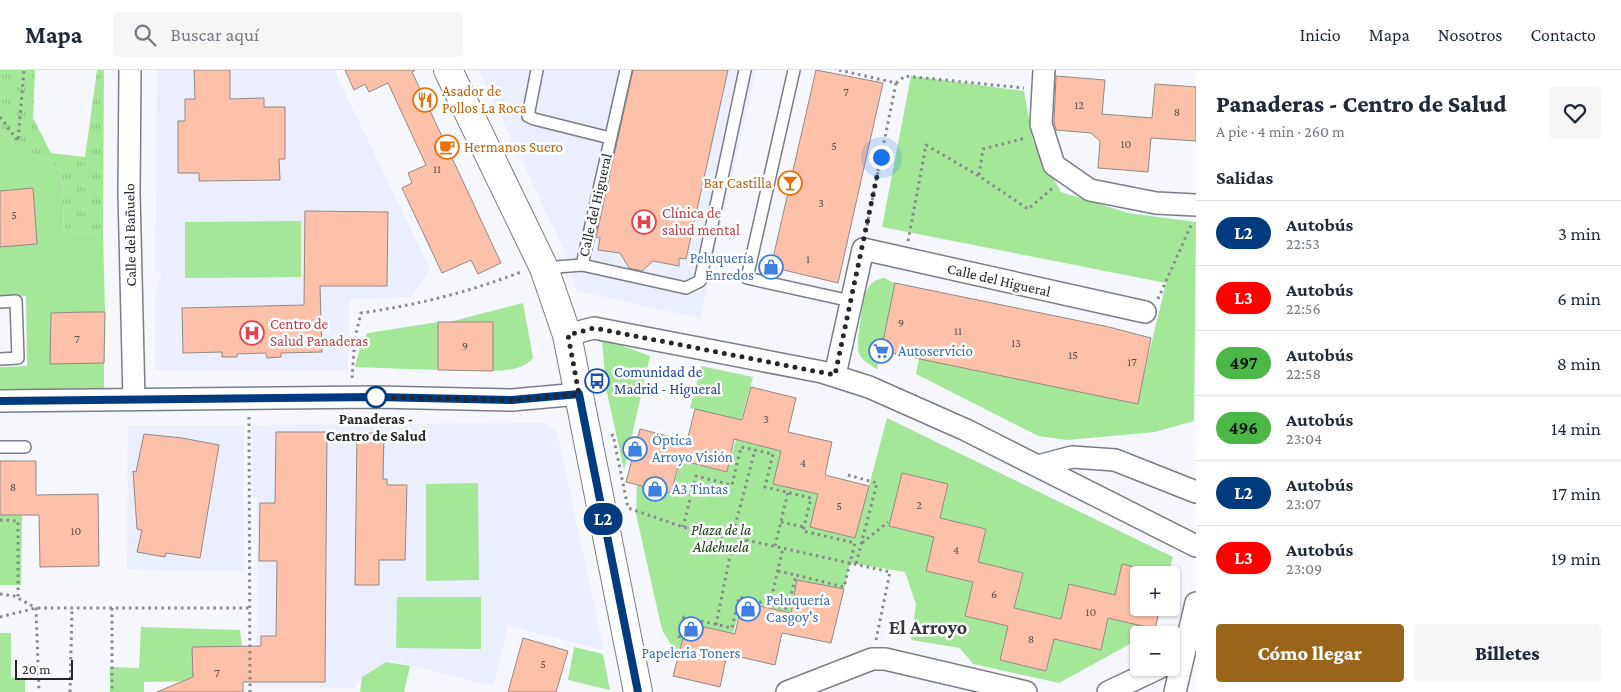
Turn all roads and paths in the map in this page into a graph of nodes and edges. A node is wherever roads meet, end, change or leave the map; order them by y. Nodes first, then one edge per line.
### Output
1 (24, 70) edge
2 (130, 70) edge
3 (448, 70) edge
4 (537, 70) edge
5 (626, 70) edge
6 (745, 70) edge
7 (794, 70) edge
8 (839, 70) edge
9 (1044, 80) edge
10 (896, 83) junction
11 (0, 117) edge
12 (1044, 134) junction
13 (610, 138) junction
14 (1068, 175) junction
15 (979, 176) junction
16 (1196, 205) edge
17 (1196, 214) edge
18 (863, 249) junction
19 (905, 258) junction
20 (582, 265) junction
21 (544, 266) junction
22 (851, 301) junction
23 (0, 302) edge
24 (1145, 312) joint
25 (568, 335) junction
26 (0, 359) edge
27 (835, 375) junction
28 (579, 394) junction
29 (353, 398) junction
30 (249, 399) junction
31 (134, 400) junction
32 (0, 401) edge
33 (589, 442) junction
34 (0, 447) edge
35 (25, 447) dead end
36 (755, 450) junction
37 (1038, 466) junction
38 (848, 475) dead end
39 (788, 492) junction
40 (1196, 492) edge
41 (0, 520) edge
42 (781, 522) junction
43 (888, 522) dead end
44 (735, 526) junction
45 (684, 527) junction
46 (804, 527) junction
47 (720, 536) junction
48 (746, 540) junction
49 (861, 543) junction
50 (775, 546) junction
51 (1196, 546) edge
52 (783, 548) junction
53 (731, 551) junction
54 (850, 563) junction
55 (856, 564) junction
56 (778, 571) junction
57 (796, 575) junction
58 (0, 594) edge
59 (18, 598) junction
60 (1196, 603) edge
61 (770, 604) junction
62 (112, 607) junction
63 (36, 608) junction
64 (250, 608) junction
65 (72, 609) junction
66 (0, 617) edge
67 (716, 624) junction
68 (679, 638) dead end
69 (1180, 650) edge
70 (872, 659) junction
71 (1142, 676) edge
72 (1176, 676) edge
73 (39, 692) edge
74 (70, 692) edge
75 (112, 692) edge
76 (250, 692) edge
77 (638, 692) edge
78 (787, 692) edge
79 (1026, 692) edge
80 (1108, 692) edge
81 (1175, 692) edge

1 - 11 path
2 - 31 street, Calle del Bañuelo
3 - 21 street
4 - 13 lane
5 - 13 lane, Calle del Higueral
6 - 20 lane, Calle del Higueral
7 - 22 lane
8 - 10 path
9 - 10 path
9 - 12 street
10 - 18 path
12 - 14 street
12 - 15 path
13 - 20 lane, Calle del Higueral
14 - 15 path
14 - 16 street
15 - 19 path
17 - 24 path
18 - 19 street, Calle del Higueral
18 - 22 street
19 - 24 street, Calle del Higueral
20 - 21 lane
21 - 25 street
21 - 29 path
22 - 27 street
23 - 26 lane
25 - 27 street
25 - 28 street
27 - 37 street
28 - 29 street
28 - 33 street
29 - 30 street
30 - 31 street
30 - 64 path
31 - 32 street
33 - 45 path
33 - 77 street
34 - 35 lane
36 - 39 path
36 - 44 path
36 - 45 path
37 - 40 street
37 - 51 street
38 - 49 path
39 - 42 path
39 - 46 path
41 - 59 path
42 - 46 path
42 - 50 path
43 - 49 path
44 - 47 path
44 - 48 path
45 - 47 path
46 - 54 path
47 - 53 path
48 - 50 path
48 - 53 path
49 - 55 path
50 - 52 path
52 - 54 path
52 - 56 path
53 - 67 path
54 - 55 path
54 - 57 path
55 - 70 path
56 - 57 path
56 - 61 path
57 - 61 path
58 - 59 path
59 - 63 path
60 - 69 street
61 - 67 path
62 - 64 path
62 - 65 path
62 - 75 path
63 - 65 path
63 - 66 path
63 - 73 path
64 - 76 path
65 - 74 path
67 - 68 path
70 - 78 street
70 - 79 street
71 - 80 street
72 - 81 street

